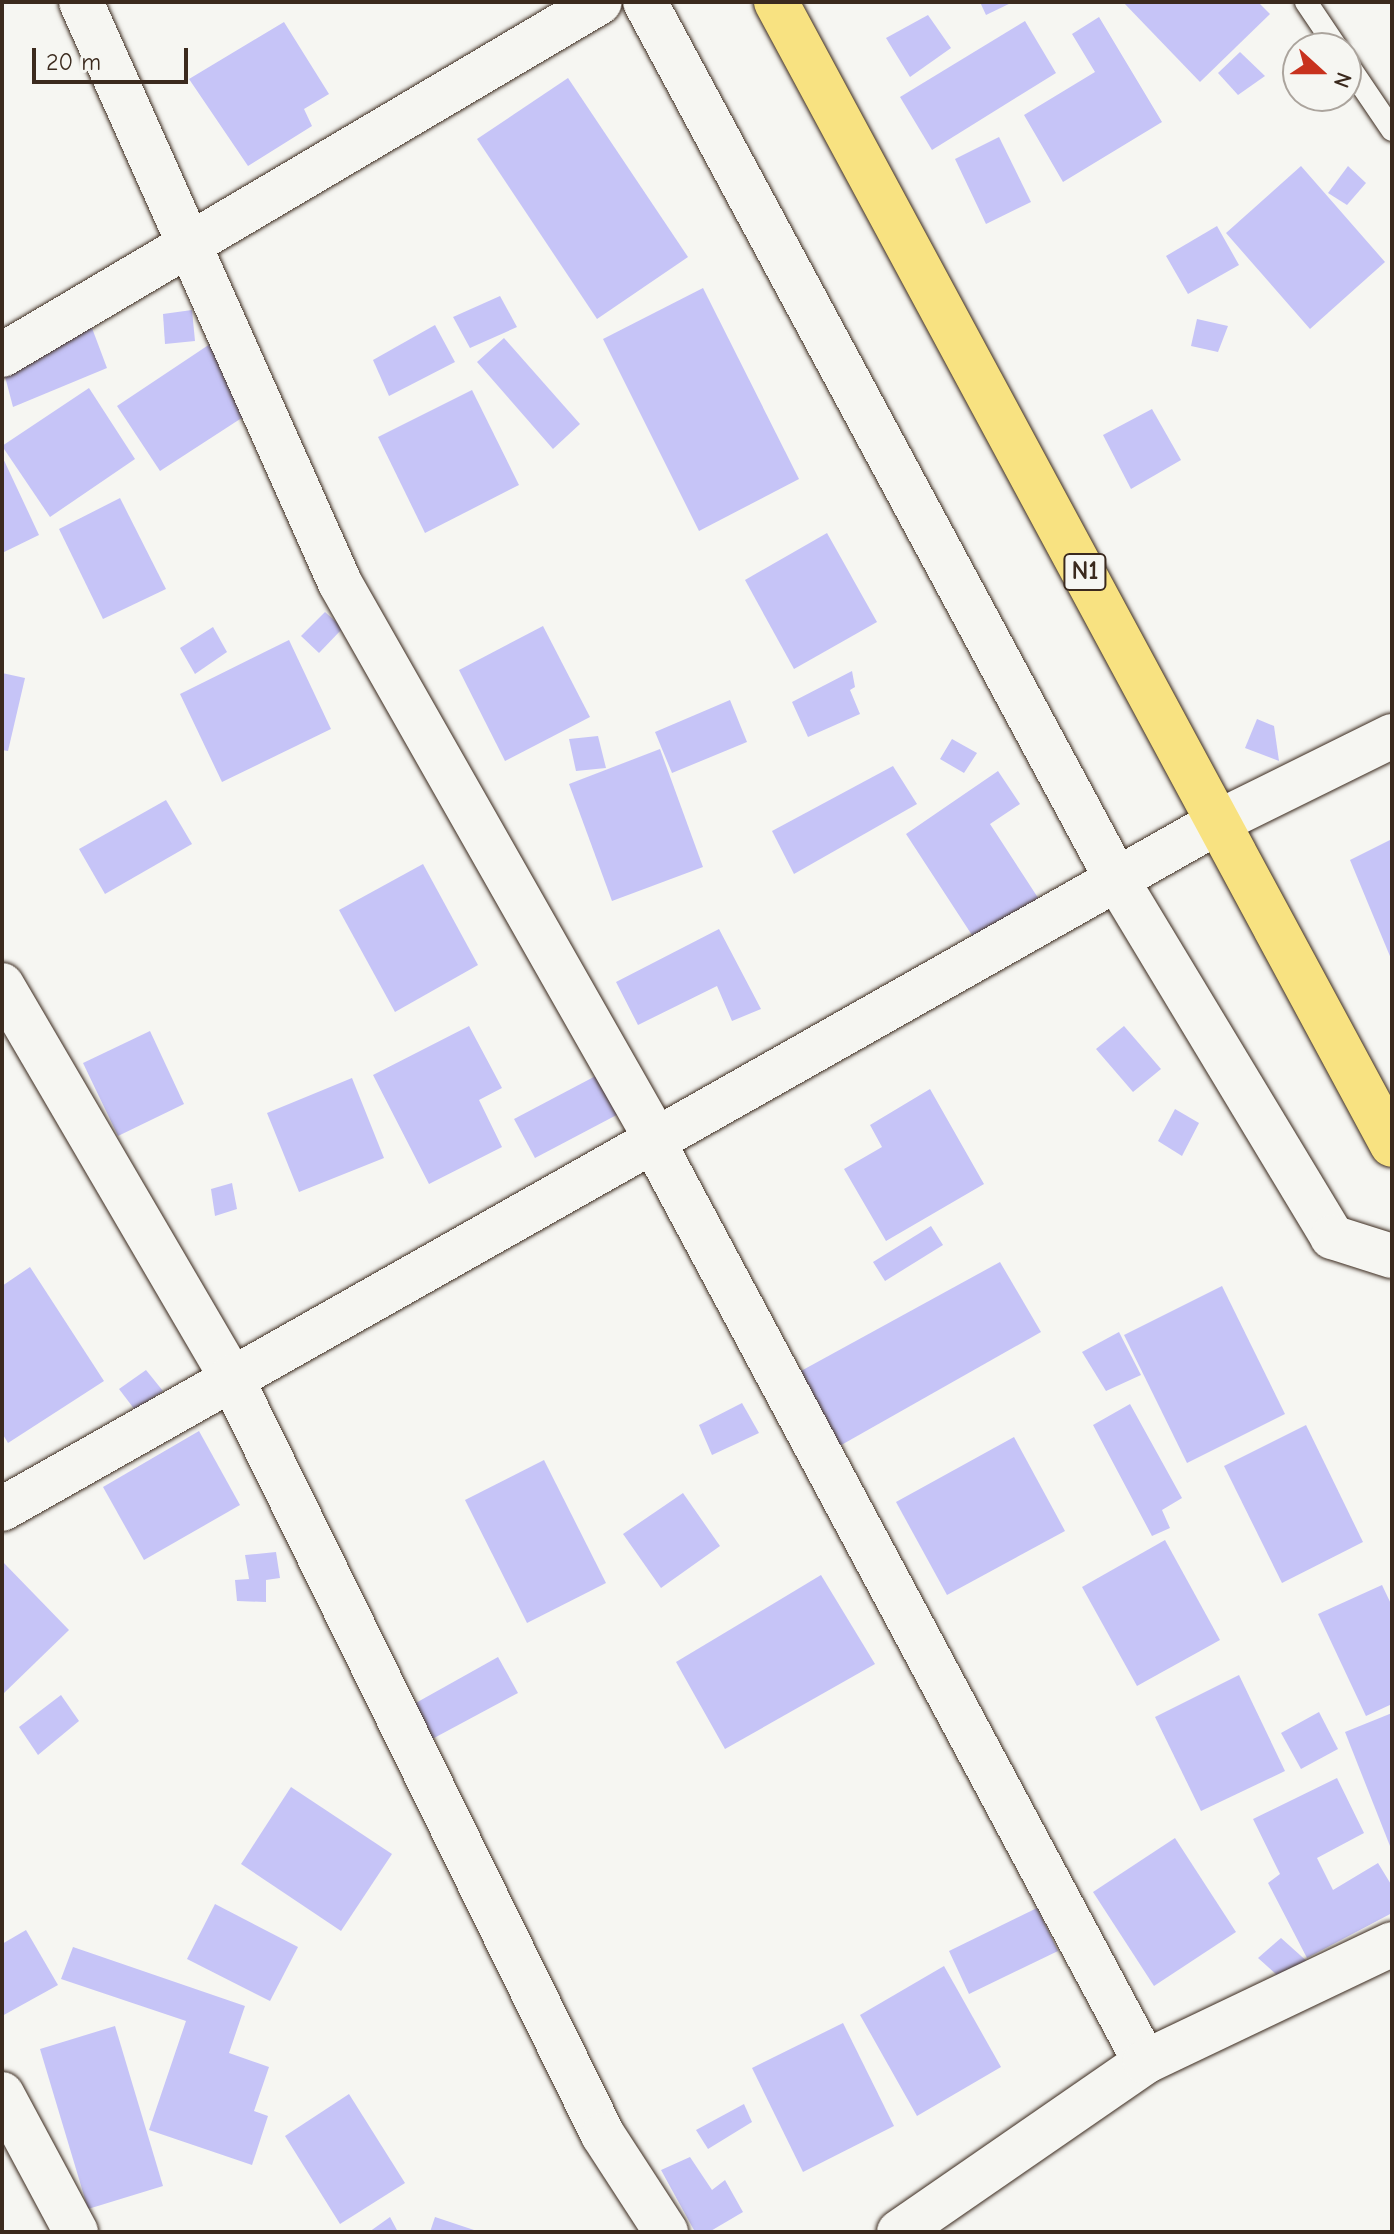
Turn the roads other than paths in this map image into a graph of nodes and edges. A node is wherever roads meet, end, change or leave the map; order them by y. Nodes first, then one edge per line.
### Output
1 (81, 2) edge
2 (600, 2) edge
3 (645, 2) edge
4 (776, 2) edge
5 (1306, 2) edge
6 (1326, 32) edge
7 (1362, 86) edge
8 (1392, 130) edge
9 (187, 246) junction
10 (2, 355) edge
11 (1392, 736) edge
12 (1220, 821) junction
13 (1117, 880) junction
14 (2, 985) edge
15 (656, 1139) junction
16 (1392, 1145) edge
17 (1392, 1256) edge
18 (231, 1377) junction
19 (2, 1509) edge
20 (1392, 1944) edge
21 (1145, 2062) junction
22 (2, 2094) edge
23 (76, 2232) edge
24 (666, 2232) edge
25 (899, 2232) edge

1 - 9 street
2 - 9 street
3 - 13 street
4 - 12 highway, N1
5 - 6 lane
7 - 8 lane
9 - 10 street
9 - 15 street
11 - 12 street
12 - 13 street
12 - 16 highway, N1
13 - 15 street
13 - 17 street
14 - 18 street
15 - 18 street
15 - 21 street
18 - 19 street
18 - 24 street
20 - 21 street
21 - 25 street
22 - 23 street

